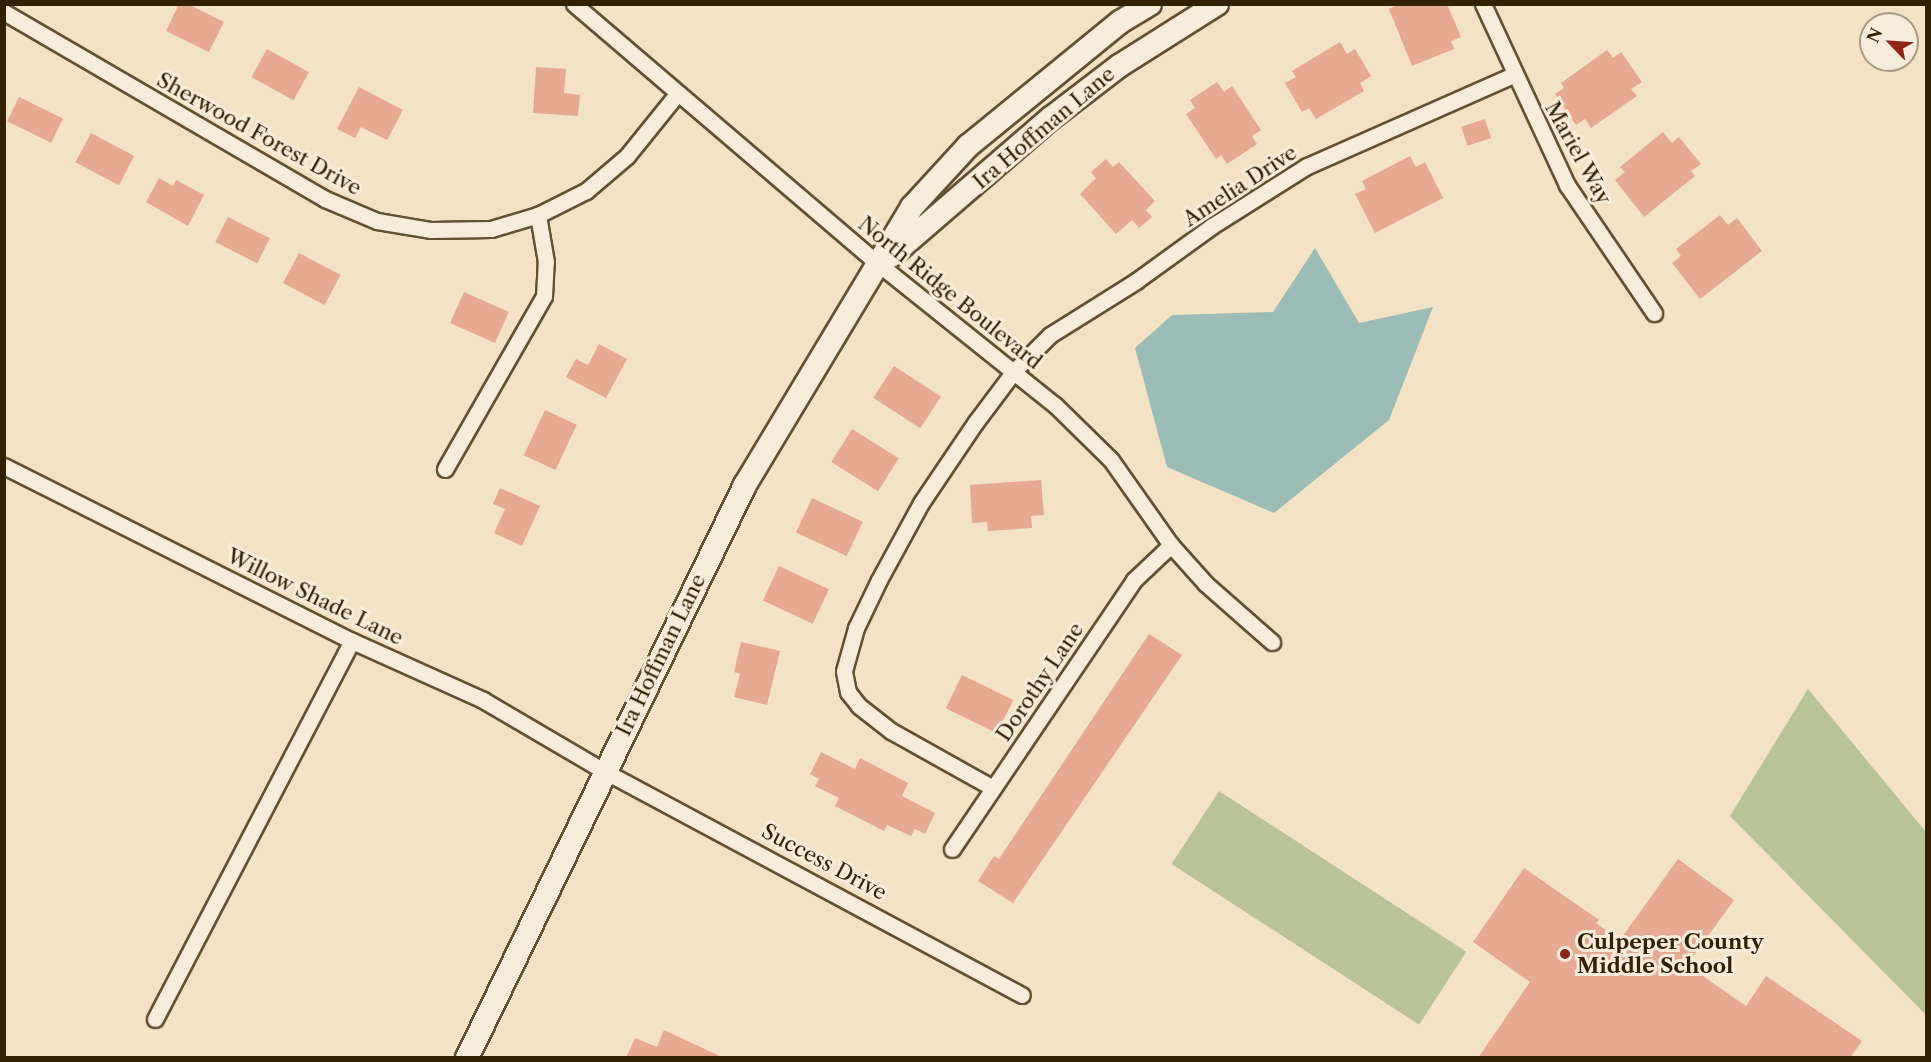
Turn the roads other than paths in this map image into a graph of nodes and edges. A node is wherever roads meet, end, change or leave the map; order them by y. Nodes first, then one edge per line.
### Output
1 (574, 4) edge
2 (1150, 4) edge
3 (1217, 4) edge
4 (1483, 4) edge
5 (4, 12) edge
6 (1513, 75) junction
7 (677, 94) junction
8 (538, 215) junction
9 (880, 265) junction
10 (1654, 313) dead end
11 (1014, 371) junction
12 (4, 466) edge
13 (445, 469) dead end
14 (1171, 545) junction
15 (352, 641) junction
16 (1272, 642) dead end
17 (604, 771) junction
18 (993, 788) junction
19 (952, 849) dead end
20 (1022, 995) dead end
21 (155, 1019) dead end
22 (467, 1058) edge

1 - 7 street, North Ridge Boulevard
2 - 9 main road, Ira Hoffman Lane
3 - 9 main road, Ira Hoffman Lane
4 - 6 street, Mariel Way
5 - 8 street, Sherwood Forest Drive
6 - 10 street, Mariel Way
6 - 11 street, Amelia Drive
7 - 8 street, Sherwood Forest Drive
7 - 9 street, North Ridge Boulevard
8 - 13 street
9 - 11 street, North Ridge Boulevard
9 - 17 main road, Ira Hoffman Lane
11 - 14 street, North Ridge Boulevard
11 - 18 street, Amelia Drive
12 - 15 street, Willow Shade Lane
14 - 16 street, North Ridge Boulevard
14 - 18 street, Dorothy Lane
15 - 17 street, Willow Shade Lane
15 - 21 street
17 - 20 street, Success Drive
17 - 22 main road, Ira Hoffman Lane
18 - 19 street, Dorothy Lane

